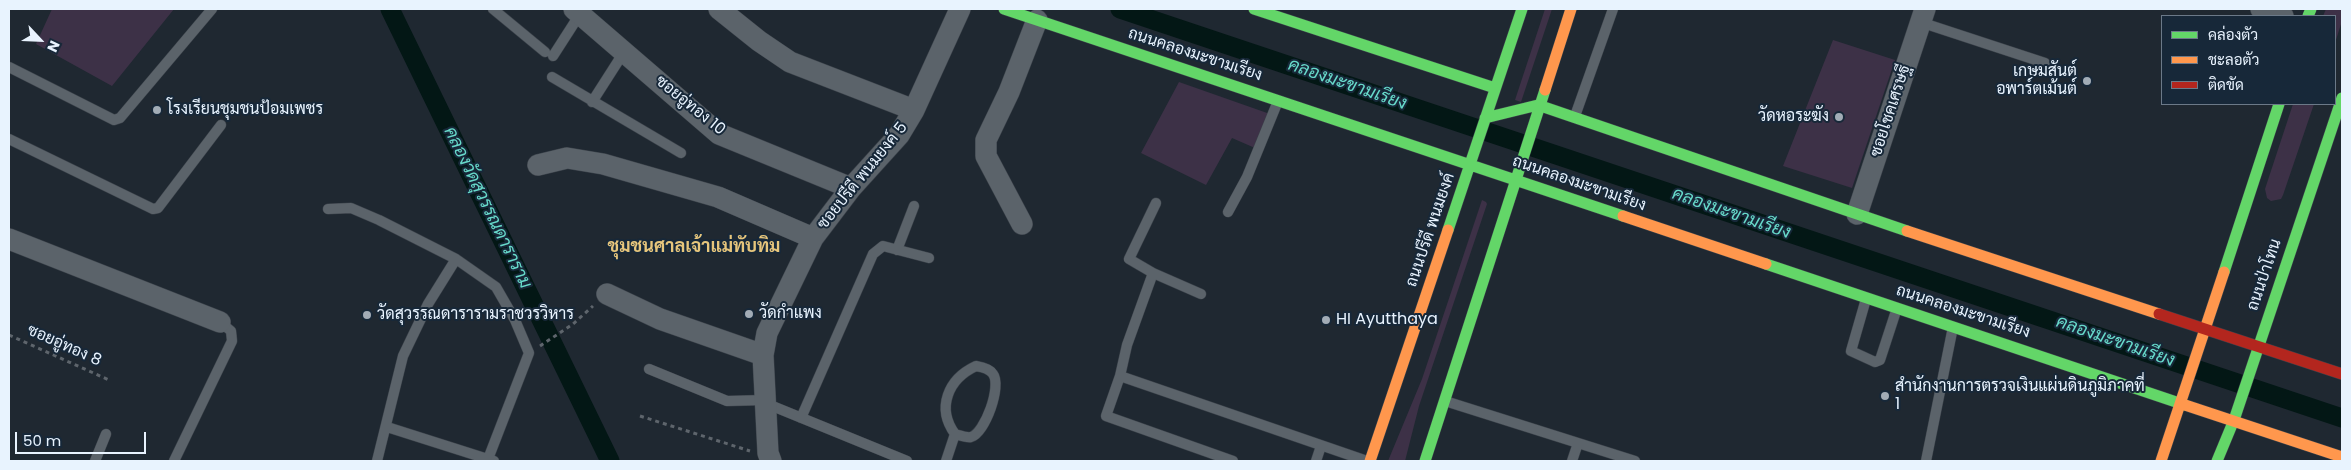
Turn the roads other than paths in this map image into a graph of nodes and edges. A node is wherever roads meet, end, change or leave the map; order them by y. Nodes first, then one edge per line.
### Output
1 (212, 9) edge
2 (493, 9) edge
3 (719, 9) edge
4 (960, 9) edge
5 (1004, 9) edge
6 (1254, 9) edge
7 (1522, 9) edge
8 (1571, 9) edge
9 (1613, 9) edge
10 (2261, 9) edge
11 (577, 11) edge
12 (2281, 15) edge
13 (1923, 16) edge
14 (1037, 20) junction
15 (624, 52) junction
16 (2045, 63) dead end
17 (9, 67) edge
18 (552, 77) dead end
19 (1495, 88) junction
20 (2342, 98) edge
21 (1278, 100) junction
22 (592, 102) junction
23 (1538, 105) junction
24 (2279, 105) edge
25 (914, 110) junction
26 (1487, 113) junction
27 (1575, 117) junction
28 (221, 125) dead end
29 (9, 139) edge
30 (681, 153) dead end
31 (1470, 164) junction
32 (538, 165) dead end
33 (1515, 180) junction
34 (851, 188) junction
35 (1156, 203) dead end
36 (914, 206) dead end
37 (328, 209) dead end
38 (1228, 212) dead end
39 (1857, 214) junction
40 (1022, 224) dead end
41 (813, 238) junction
42 (9, 239) edge
43 (897, 250) junction
44 (929, 258) dead end
45 (456, 259) junction
46 (1153, 273) junction
47 (606, 294) road end
48 (1201, 294) dead end
49 (1867, 297) junction
50 (1897, 308) junction
51 (220, 322) joint
52 (1953, 326) junction
53 (2204, 328) junction
54 (2259, 346) junction
55 (763, 355) junction
56 (649, 369) dead end
57 (2342, 374) edge
58 (1120, 376) junction
59 (1444, 400) junction
60 (765, 402) junction
61 (2180, 402) junction
62 (801, 418) junction
63 (2234, 420) junction
64 (387, 427) junction
65 (106, 434) dead end
66 (955, 434) junction
67 (1578, 443) junction
68 (1321, 446) junction
69 (769, 457) edge
70 (2342, 457) edge
71 (491, 460) edge
72 (95, 461) edge
73 (174, 461) edge
74 (378, 461) edge
75 (907, 461) edge
76 (946, 461) edge
77 (1233, 461) edge
78 (1316, 461) edge
79 (1367, 461) edge
80 (1370, 461) edge
81 (1425, 461) edge
82 (1572, 461) edge
83 (1635, 461) edge
84 (1926, 461) edge
85 (2160, 461) edge
86 (2217, 461) edge

1 - 17 lane
2 - 11 lane
3 - 25 street
4 - 25 street, ซอยปรีดี พนมยงค์ 5
5 - 14 street, ถนนคลองมะขามเรียง
6 - 19 street
7 - 19 street, ถนนปรีดี พนมยงค์
8 - 23 street
9 - 27 lane
10 - 12 street
11 - 15 street, ซอยอู่ทอง 10
13 - 16 lane
13 - 39 street, ซอยโชคเศรษฐี
14 - 21 street, ถนนคลองมะขามเรียง
14 - 40 street
15 - 22 lane
15 - 34 street, ซอยอู่ทอง 10
18 - 22 lane
19 - 26 street, ถนนปรีดี พนมยงค์
20 - 54 street, ถนนป่าโทน
21 - 31 street, ถนนคลองมะขามเรียง
21 - 38 lane
22 - 30 lane
23 - 26 street
23 - 27 street
23 - 33 street
24 - 53 street
25 - 34 street, ซอยปรีดี พนมยงค์ 5
26 - 31 street, ถนนปรีดี พนมยงค์
27 - 39 street
28 - 29 lane
31 - 33 street, ถนนคลองมะขามเรียง
31 - 80 street, ถนนปรีดี พนมยงค์
32 - 41 street
33 - 49 street, ถนนคลองมะขามเรียง
33 - 59 street
34 - 41 street, ซอยปรีดี พนมยงค์ 5
35 - 46 lane
36 - 43 lane
37 - 45 lane
39 - 53 street
41 - 55 street, ซอยปรีดี พนมยงค์ 5
42 - 51 street
43 - 44 lane
43 - 62 lane
45 - 64 lane
45 - 71 lane
46 - 48 lane
46 - 58 lane
47 - 55 street
49 - 50 street, ถนนคลองมะขามเรียง
49 - 50 lane
50 - 52 street, ถนนคลองมะขามเรียง
51 - 73 lane
52 - 61 street, ถนนคลองมะขามเรียง
52 - 84 lane
53 - 54 street
53 - 61 street
54 - 57 street
54 - 63 street, ถนนป่าโทน
55 - 60 street, ซอยปรีดี พนมยงค์ 5
56 - 60 lane
58 - 68 lane
58 - 77 lane
59 - 67 lane
59 - 81 street
60 - 62 lane
60 - 69 street, ซอยปรีดี พนมยงค์ 5
61 - 63 street, ถนนคลองมะขามเรียง
61 - 85 street
62 - 75 lane
63 - 70 street, ถนนคลองมะขามเรียง
63 - 86 street, ถนนป่าโทน
64 - 71 lane
64 - 74 lane
65 - 72 lane
66 - 66 lane
66 - 76 lane
67 - 82 lane
67 - 83 lane
68 - 78 lane
68 - 79 lane

